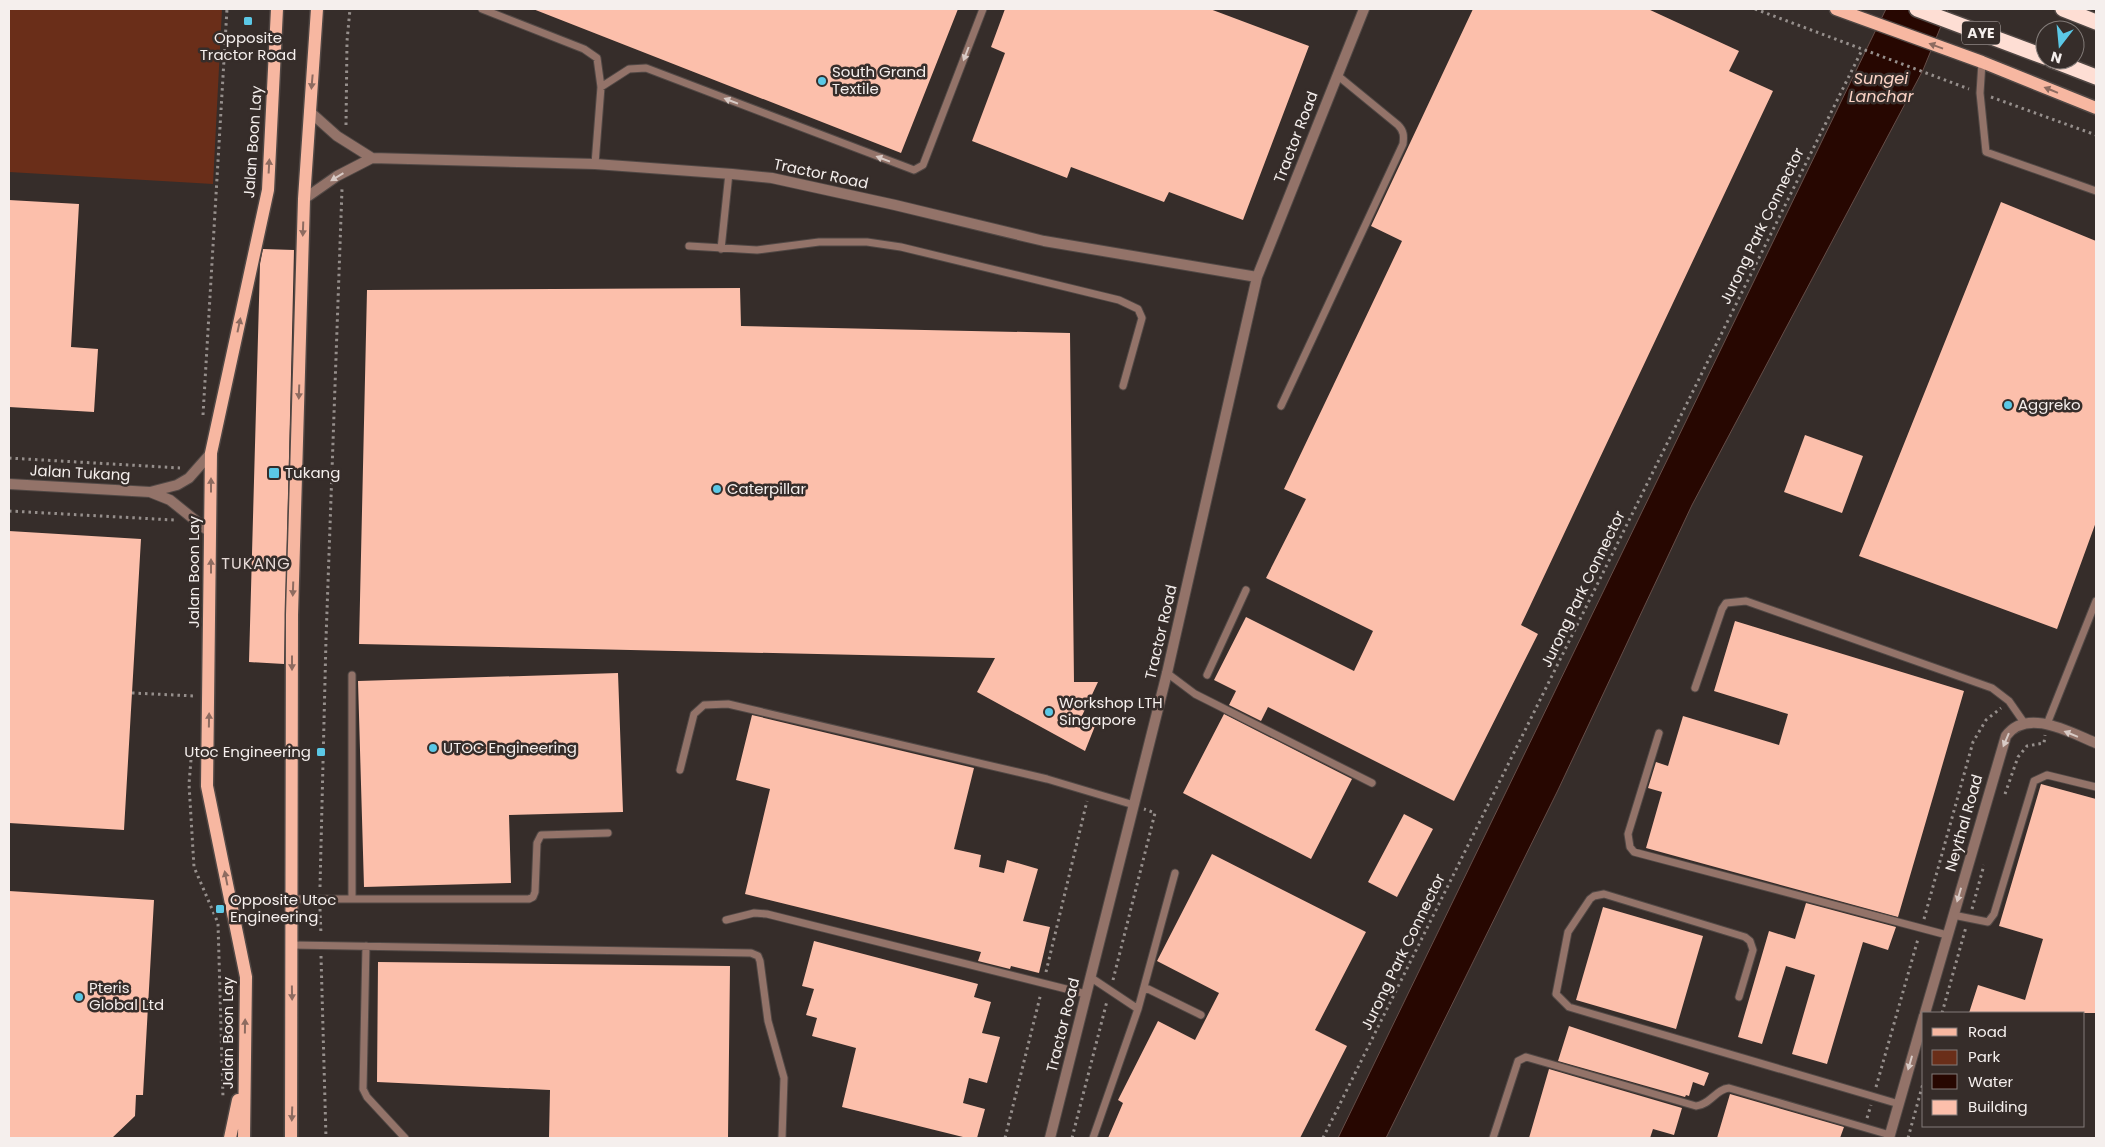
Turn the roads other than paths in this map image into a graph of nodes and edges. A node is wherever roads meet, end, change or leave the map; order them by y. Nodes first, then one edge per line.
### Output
1 (277, 9) edge
2 (317, 9) edge
3 (482, 9) edge
4 (983, 9) edge
5 (1364, 9) edge
6 (1836, 9) edge
7 (1917, 9) edge
8 (2063, 9) edge
9 (2096, 22) edge
10 (2035, 53) edge
11 (1982, 62) junction
12 (2078, 70) edge
13 (1337, 75) junction
14 (2096, 77) edge
15 (601, 87) junction
16 (2096, 108) edge
17 (309, 110) junction
18 (372, 158) junction
19 (595, 164) junction
20 (729, 173) junction
21 (2096, 191) edge
22 (304, 198) junction
23 (689, 246) dead end
24 (721, 248) junction
25 (1258, 277) junction
26 (1123, 386) dead end
27 (1280, 406) dead end
28 (211, 452) junction
29 (9, 484) edge
30 (150, 492) junction
31 (211, 534) junction
32 (1246, 590) dead end
33 (2096, 601) edge
34 (1167, 673) junction
35 (1207, 675) dead end
36 (352, 676) dead end
37 (1695, 688) dead end
38 (2025, 724) junction
39 (2046, 724) junction
40 (1660, 733) dead end
41 (2096, 743) edge
42 (680, 770) dead end
43 (1372, 783) dead end
44 (2096, 788) edge
45 (1134, 805) junction
46 (608, 834) dead end
47 (1174, 874) dead end
48 (292, 899) junction
49 (352, 899) junction
50 (1953, 914) junction
51 (726, 920) dead end
52 (1947, 935) junction
53 (292, 944) junction
54 (366, 946) junction
55 (1090, 978) junction
56 (1144, 987) junction
57 (1086, 994) junction
58 (1740, 997) dead end
59 (1138, 1009) junction
60 (1925, 1012) edge
61 (1201, 1015) dead end
62 (1922, 1022) edge
63 (243, 1075) junction
64 (1898, 1104) junction
65 (1890, 1136) edge
66 (1052, 1137) edge
67 (230, 1138) edge
68 (244, 1138) edge
69 (292, 1138) edge
70 (405, 1138) edge
71 (782, 1138) edge
72 (1093, 1138) edge
73 (1494, 1138) edge

28 -> 1 main road, Jalan Boon Lay
2 -> 17 main road
3 - 15 lane
4 -> 15 lane
5 - 13 street, Tractor Road
11 -> 6 main road
7 - 10 highway, AYE
8 - 9 highway
16 -> 11 main road
11 - 21 lane
12 - 14 highway
13 - 25 street, Tractor Road
13 - 27 lane
15 - 19 lane
17 - 18 street
17 - 22 main road
18 - 19 street, Tractor Road
18 -> 22 street, Tractor Road
19 - 20 street, Tractor Road
20 - 24 lane
20 - 25 street, Tractor Road
22 -> 48 main road
23 - 24 lane
24 - 26 lane
25 - 34 street, Tractor Road
28 - 30 street, Jalan Tukang
31 -> 28 main road, Jalan Boon Lay
29 - 30 street, Jalan Tukang
30 - 31 street, Jalan Tukang
63 -> 31 main road, Jalan Boon Lay
32 - 35 lane
33 - 39 lane
34 - 43 lane
34 - 45 street, Tractor Road
36 - 49 lane
37 - 38 lane
38 - 39 street
38 -> 50 street, Neythal Road
41 -> 39 street
40 - 52 lane
42 - 45 lane
44 - 50 lane
45 - 55 street, Tractor Road
46 - 49 lane
47 - 56 lane
48 - 49 lane
48 - 53 main road
50 - 52 street, Neythal Road
51 - 57 lane
52 - 60 street, Neythal Road
53 - 54 lane
53 -> 69 main road
54 - 70 lane
54 - 71 lane
55 - 57 street, Tractor Road
55 - 59 lane
56 - 59 lane
56 - 61 lane
57 - 66 street, Tractor Road
58 - 64 lane
59 - 72 lane
62 -> 64 street, Neythal Road
63 - 67 main road
63 - 68 main road, Jalan Boon Lay
64 - 65 street, Neythal Road
65 - 73 lane

